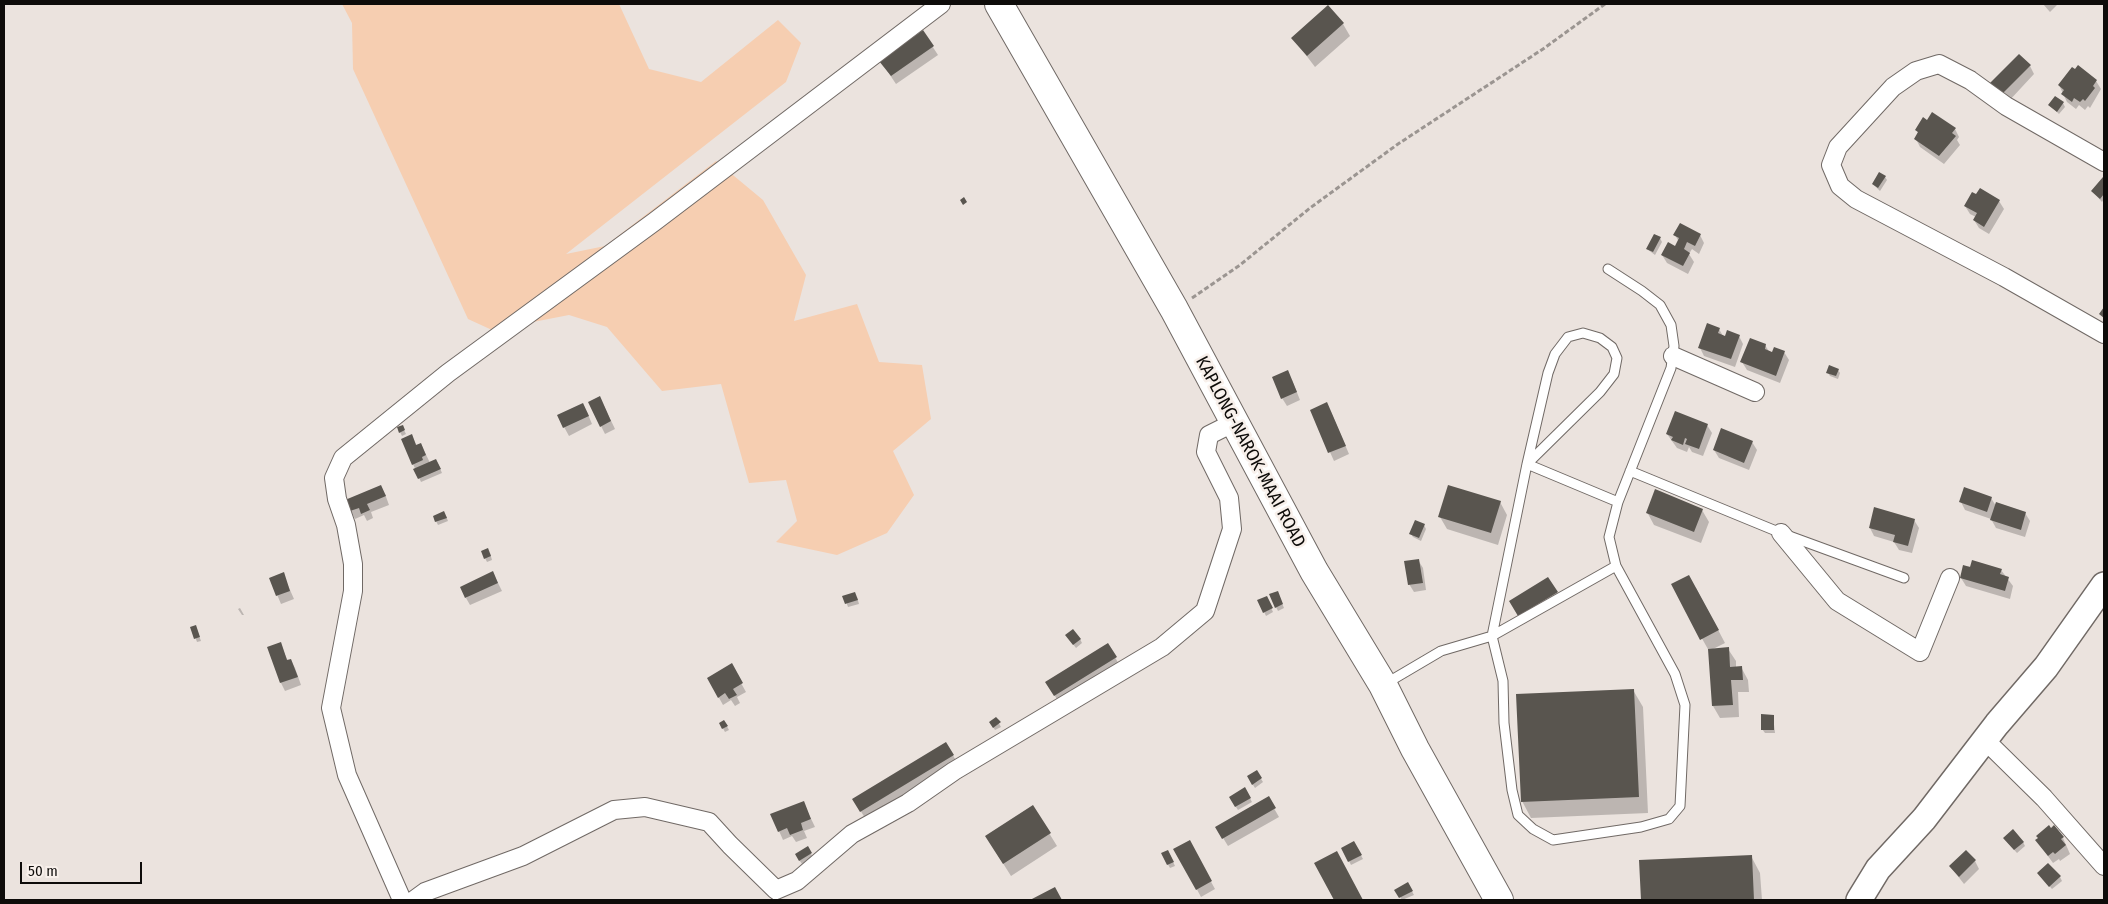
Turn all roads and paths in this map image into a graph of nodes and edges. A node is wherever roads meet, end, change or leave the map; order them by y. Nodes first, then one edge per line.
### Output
1 (941, 4) edge
2 (999, 4) edge
3 (1605, 4) edge
4 (2104, 162) edge
5 (1608, 269) dead end
6 (1174, 310) junction
7 (2104, 334) edge
8 (1673, 356) junction
9 (1755, 392) dead end
10 (1233, 423) junction
11 (1526, 464) junction
12 (1630, 471) junction
13 (1618, 502) junction
14 (1781, 533) junction
15 (1616, 566) junction
16 (1904, 578) dead end
17 (1950, 578) dead end
18 (2104, 585) edge
19 (1492, 636) junction
20 (1383, 685) junction
21 (1986, 741) junction
22 (2104, 866) edge
23 (402, 900) edge
24 (414, 900) edge
25 (1499, 900) edge
26 (1859, 900) edge

1 - 23 street
2 - 6 highway, KAPLONG-NAROK-MAAI ROAD
3 - 6 path
4 - 7 street
5 - 8 lane
6 - 10 highway, KAPLONG-NAROK-MAAI ROAD
8 - 9 street
8 - 12 lane
10 - 20 highway, KAPLONG-NAROK-MAAI ROAD
10 - 24 street
11 - 11 lane
11 - 13 lane
11 - 19 lane
12 - 13 lane
12 - 14 lane
13 - 15 lane
14 - 16 lane
14 - 17 street
15 - 19 lane
15 - 19 lane
18 - 21 main road
19 - 20 lane
20 - 25 highway, KAPLONG-NAROK-MAAI ROAD
21 - 22 street
21 - 26 main road

